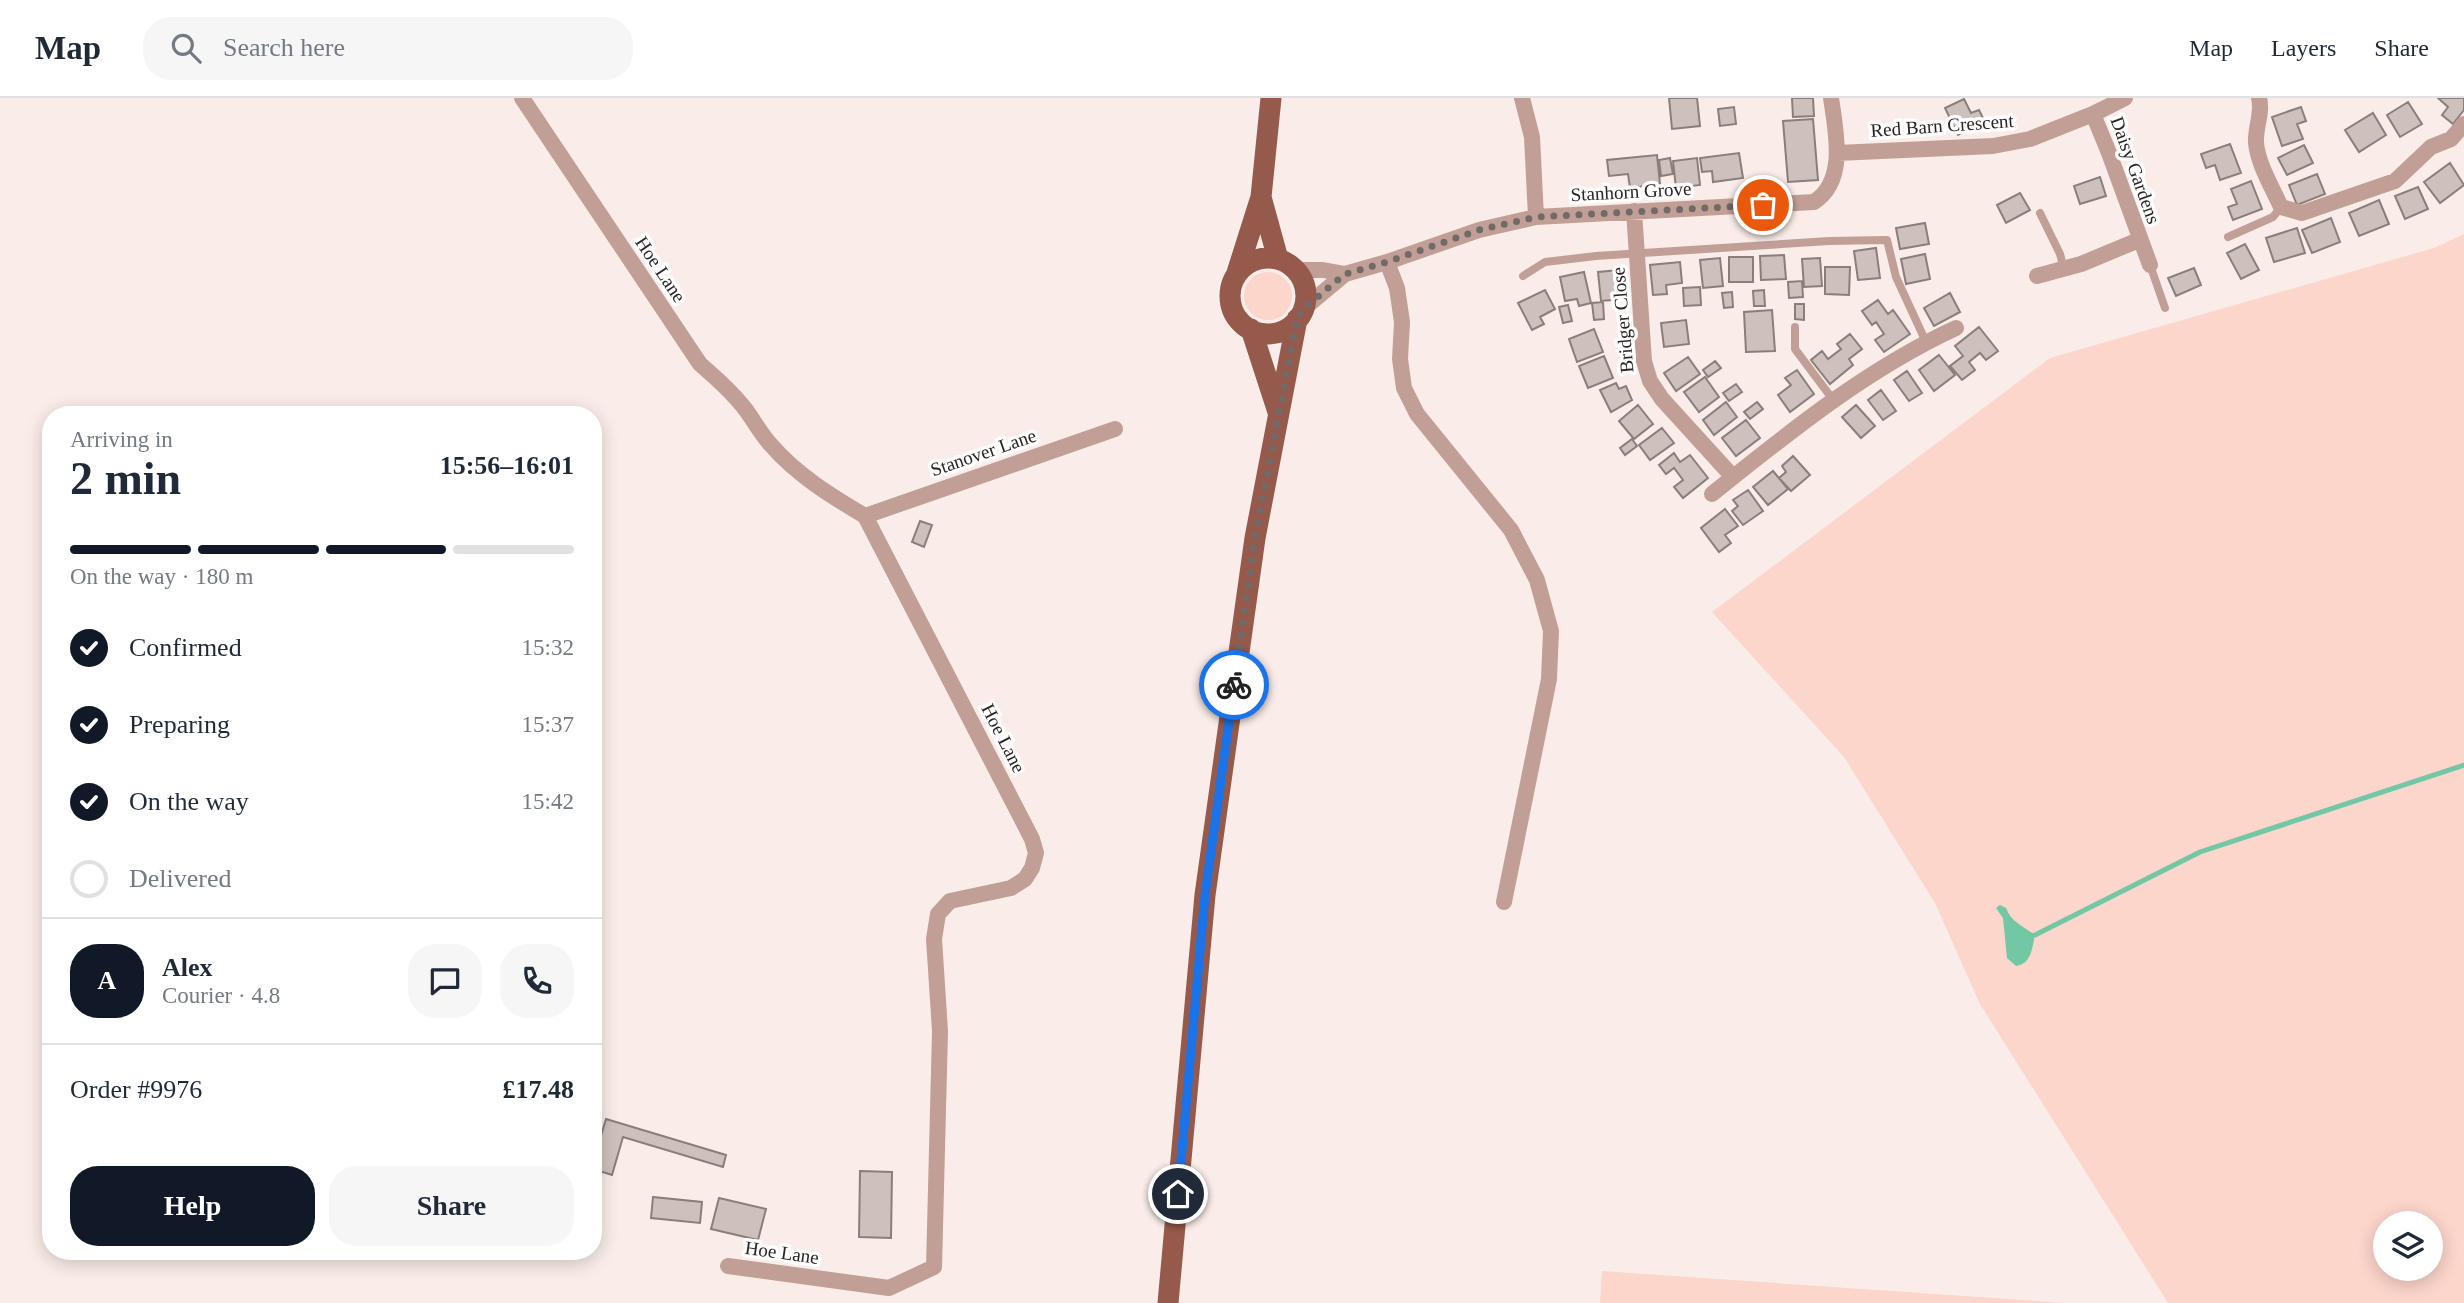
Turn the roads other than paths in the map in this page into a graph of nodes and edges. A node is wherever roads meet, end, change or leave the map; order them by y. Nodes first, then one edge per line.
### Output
1 (522, 98) edge
2 (1271, 98) edge
3 (1522, 98) edge
4 (1830, 98) edge
5 (2125, 98) edge
6 (2259, 98) edge
7 (2092, 114) junction
8 (2464, 124) edge
9 (1837, 153) junction
10 (1261, 197) junction
11 (2281, 207) junction
12 (1634, 211) junction
13 (2040, 213) dead end
14 (1536, 217) junction
15 (2228, 237) dead end
16 (2139, 240) junction
17 (1637, 252) junction
18 (1387, 262) junction
19 (1287, 264) junction
20 (2150, 265) joint
21 (2064, 269) junction
22 (1345, 274) junction
23 (1236, 276) junction
24 (1522, 276) dead end
25 (2037, 276) dead end
26 (2165, 307) dead end
27 (1300, 314) junction
28 (1796, 327) dead end
29 (1956, 328) dead end
30 (1251, 329) junction
31 (1926, 342) junction
32 (1834, 401) junction
33 (1279, 414) junction
34 (1115, 429) dead end
35 (1733, 477) junction
36 (1712, 494) dead end
37 (866, 516) junction
38 (1504, 901) dead end
39 (728, 1266) dead end
40 (1168, 1303) edge

1 - 37 street, Hoe Lane
2 - 10 main road
3 - 14 street
4 - 9 street, Stanhorn Grove
5 - 7 street, Red Barn Crescent
6 - 11 street
7 - 9 street, Red Barn Crescent
7 - 16 street, Daisy Gardens
8 - 11 street
9 - 12 street, Stanhorn Grove
10 - 19 main road
10 - 23 main road
11 - 15 lane
12 - 14 street, Stanhorn Grove
12 - 17 street, Bridger Close
13 - 21 lane
14 - 18 street, Stanhorn Grove
16 - 20 street, Daisy Gardens
16 - 21 street, Daisy Gardens
17 - 24 lane
17 - 31 lane
17 - 35 street, Bridger Close
18 - 22 street, Stanhorn Grove
18 - 38 street
19 - 22 street, Stanhorn Grove
19 - 23 main road
19 - 27 main road
20 - 26 lane
21 - 25 street, Daisy Gardens
22 - 27 street, Stanhorn Grove
23 - 30 main road
27 - 30 main road
27 - 33 main road
28 - 32 lane
29 - 31 street
30 - 33 main road
31 - 32 street
32 - 35 street
33 - 40 main road
34 - 37 street, Stanover Lane
35 - 36 street
37 - 39 street, Hoe Lane

